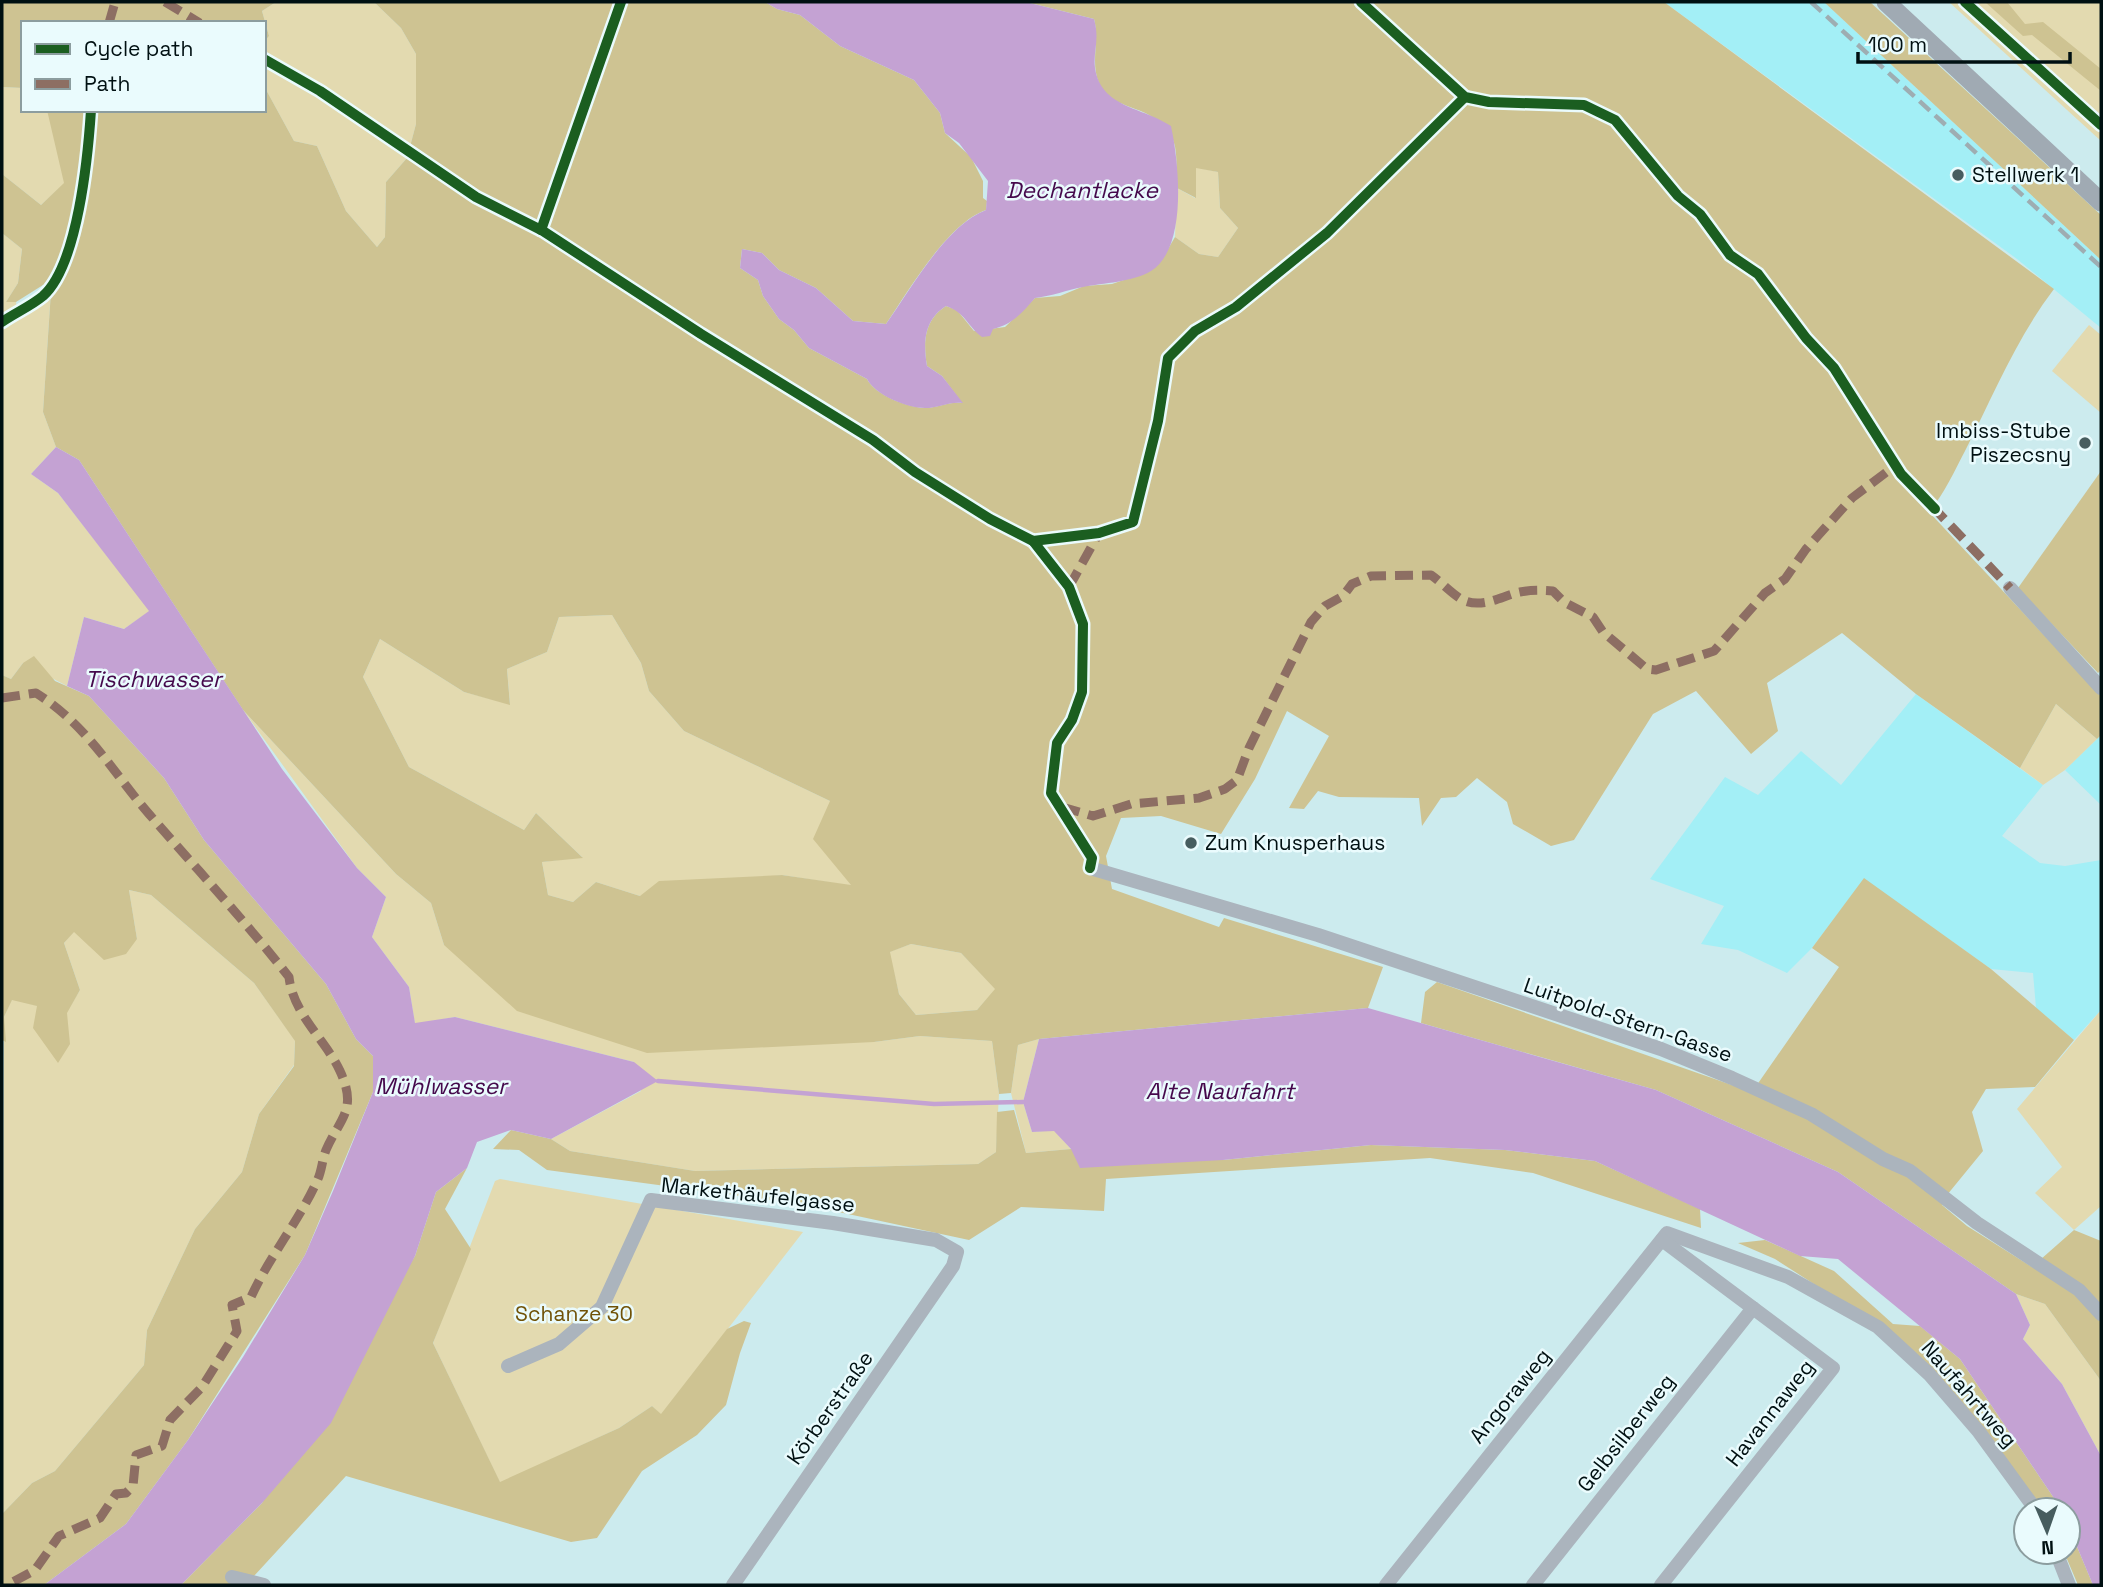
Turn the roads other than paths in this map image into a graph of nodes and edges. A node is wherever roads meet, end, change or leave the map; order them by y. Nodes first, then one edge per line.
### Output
1 (1886, 2) edge
2 (2101, 202) edge
3 (2010, 588) dead end
4 (2101, 688) edge
5 (1090, 868) dead end
6 (1665, 1236) junction
7 (957, 1252) joint
8 (1753, 1308) junction
9 (2101, 1314) edge
10 (508, 1366) dead end
11 (2026, 1496) edge
12 (2062, 1566) edge
13 (232, 1577) dead end
14 (264, 1585) edge
15 (733, 1585) edge
16 (1386, 1585) edge
17 (1533, 1585) edge
18 (1661, 1585) edge
19 (2069, 1585) edge

1 - 2 street
3 - 4 street
5 - 9 street, Luitpold-Stern-Gasse
6 - 8 street, Havannaweg
6 - 11 street, Naufahrtweg
6 - 16 street, Angoraweg
7 - 10 street, Markethäufelgasse
7 - 15 street, Körberstraße
8 - 17 street, Gelbsilberweg
8 - 18 street, Havannaweg
12 - 19 street
13 - 14 street

